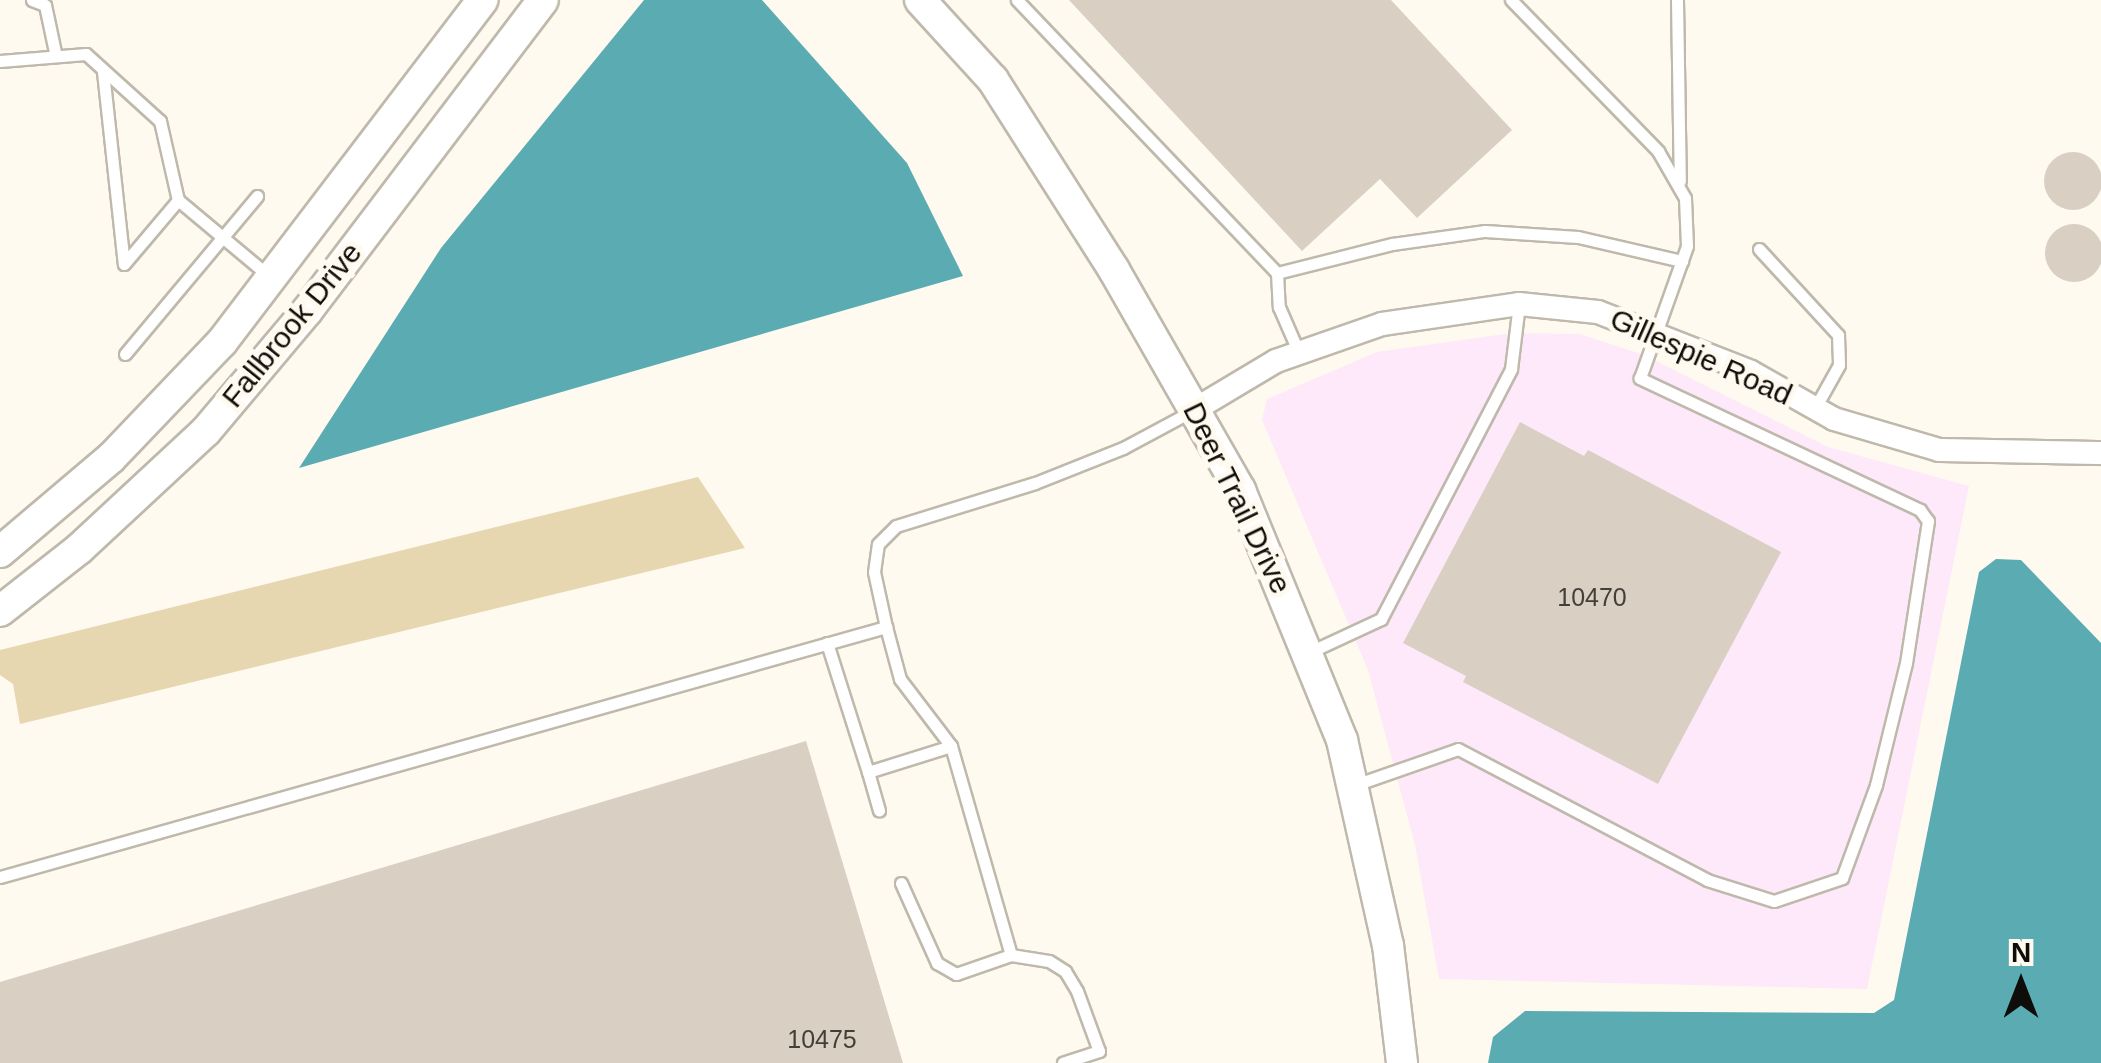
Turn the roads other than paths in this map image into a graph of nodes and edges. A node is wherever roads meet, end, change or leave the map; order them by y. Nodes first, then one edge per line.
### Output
1 (32, 0) edge
2 (482, 0) edge
3 (544, 0) edge
4 (920, 0) edge
5 (1017, 0) edge
6 (1511, 0) edge
7 (1677, 0) edge
8 (56, 52) junction
9 (0, 60) edge
10 (103, 72) junction
11 (382, 130) junction
12 (420, 158) junction
13 (1680, 187) junction
14 (258, 196) dead end
15 (178, 200) junction
16 (223, 237) junction
17 (1759, 248) dead end
18 (1682, 261) junction
19 (1278, 273) junction
20 (272, 279) junction
21 (1519, 304) junction
22 (1657, 333) junction
23 (1299, 353) junction
24 (125, 354) dead end
25 (1815, 408) junction
26 (1194, 410) junction
27 (2101, 453) edge
28 (100, 468) junction
29 (132, 502) junction
30 (1, 550) edge
31 (0, 611) edge
32 (886, 626) junction
33 (827, 643) junction
34 (1310, 652) junction
35 (951, 746) junction
36 (868, 772) junction
37 (1352, 786) junction
38 (879, 810) dead end
39 (0, 877) edge
40 (902, 883) dead end
41 (1011, 955) junction
42 (1101, 1057) edge
43 (1063, 1063) edge
44 (1402, 1063) edge

1 - 8 lane
2 - 11 main road, Fallbrook Drive
3 - 12 main road, Fallbrook Drive
4 - 26 main road, Deer Trail Drive
5 - 19 lane
6 - 13 lane
7 - 13 lane
8 - 9 lane
8 - 10 lane
10 - 15 lane
10 - 15 lane
11 - 12 main road
11 - 20 main road, Fallbrook Drive
12 - 29 main road, Fallbrook Drive
13 - 18 lane
14 - 16 lane
15 - 16 lane
16 - 20 lane
16 - 24 lane
17 - 25 lane
18 - 19 lane
18 - 22 lane
19 - 23 lane
20 - 28 main road, Fallbrook Drive
21 - 22 street, Gillespie Road
21 - 23 street, Gillespie Road
21 - 34 lane
22 - 25 street, Gillespie Road
22 - 37 lane
23 - 26 street, Gillespie Road
25 - 27 street, Gillespie Road
26 - 32 lane
26 - 34 main road, Deer Trail Drive
28 - 29 main road
28 - 30 main road, Fallbrook Drive
29 - 31 main road, Fallbrook Drive
32 - 33 lane
32 - 35 lane
33 - 36 lane
33 - 39 lane
34 - 37 main road, Deer Trail Drive
35 - 36 lane
35 - 41 lane
36 - 38 lane
37 - 44 main road, Deer Trail Drive
40 - 41 lane
41 - 42 lane
42 - 43 lane

